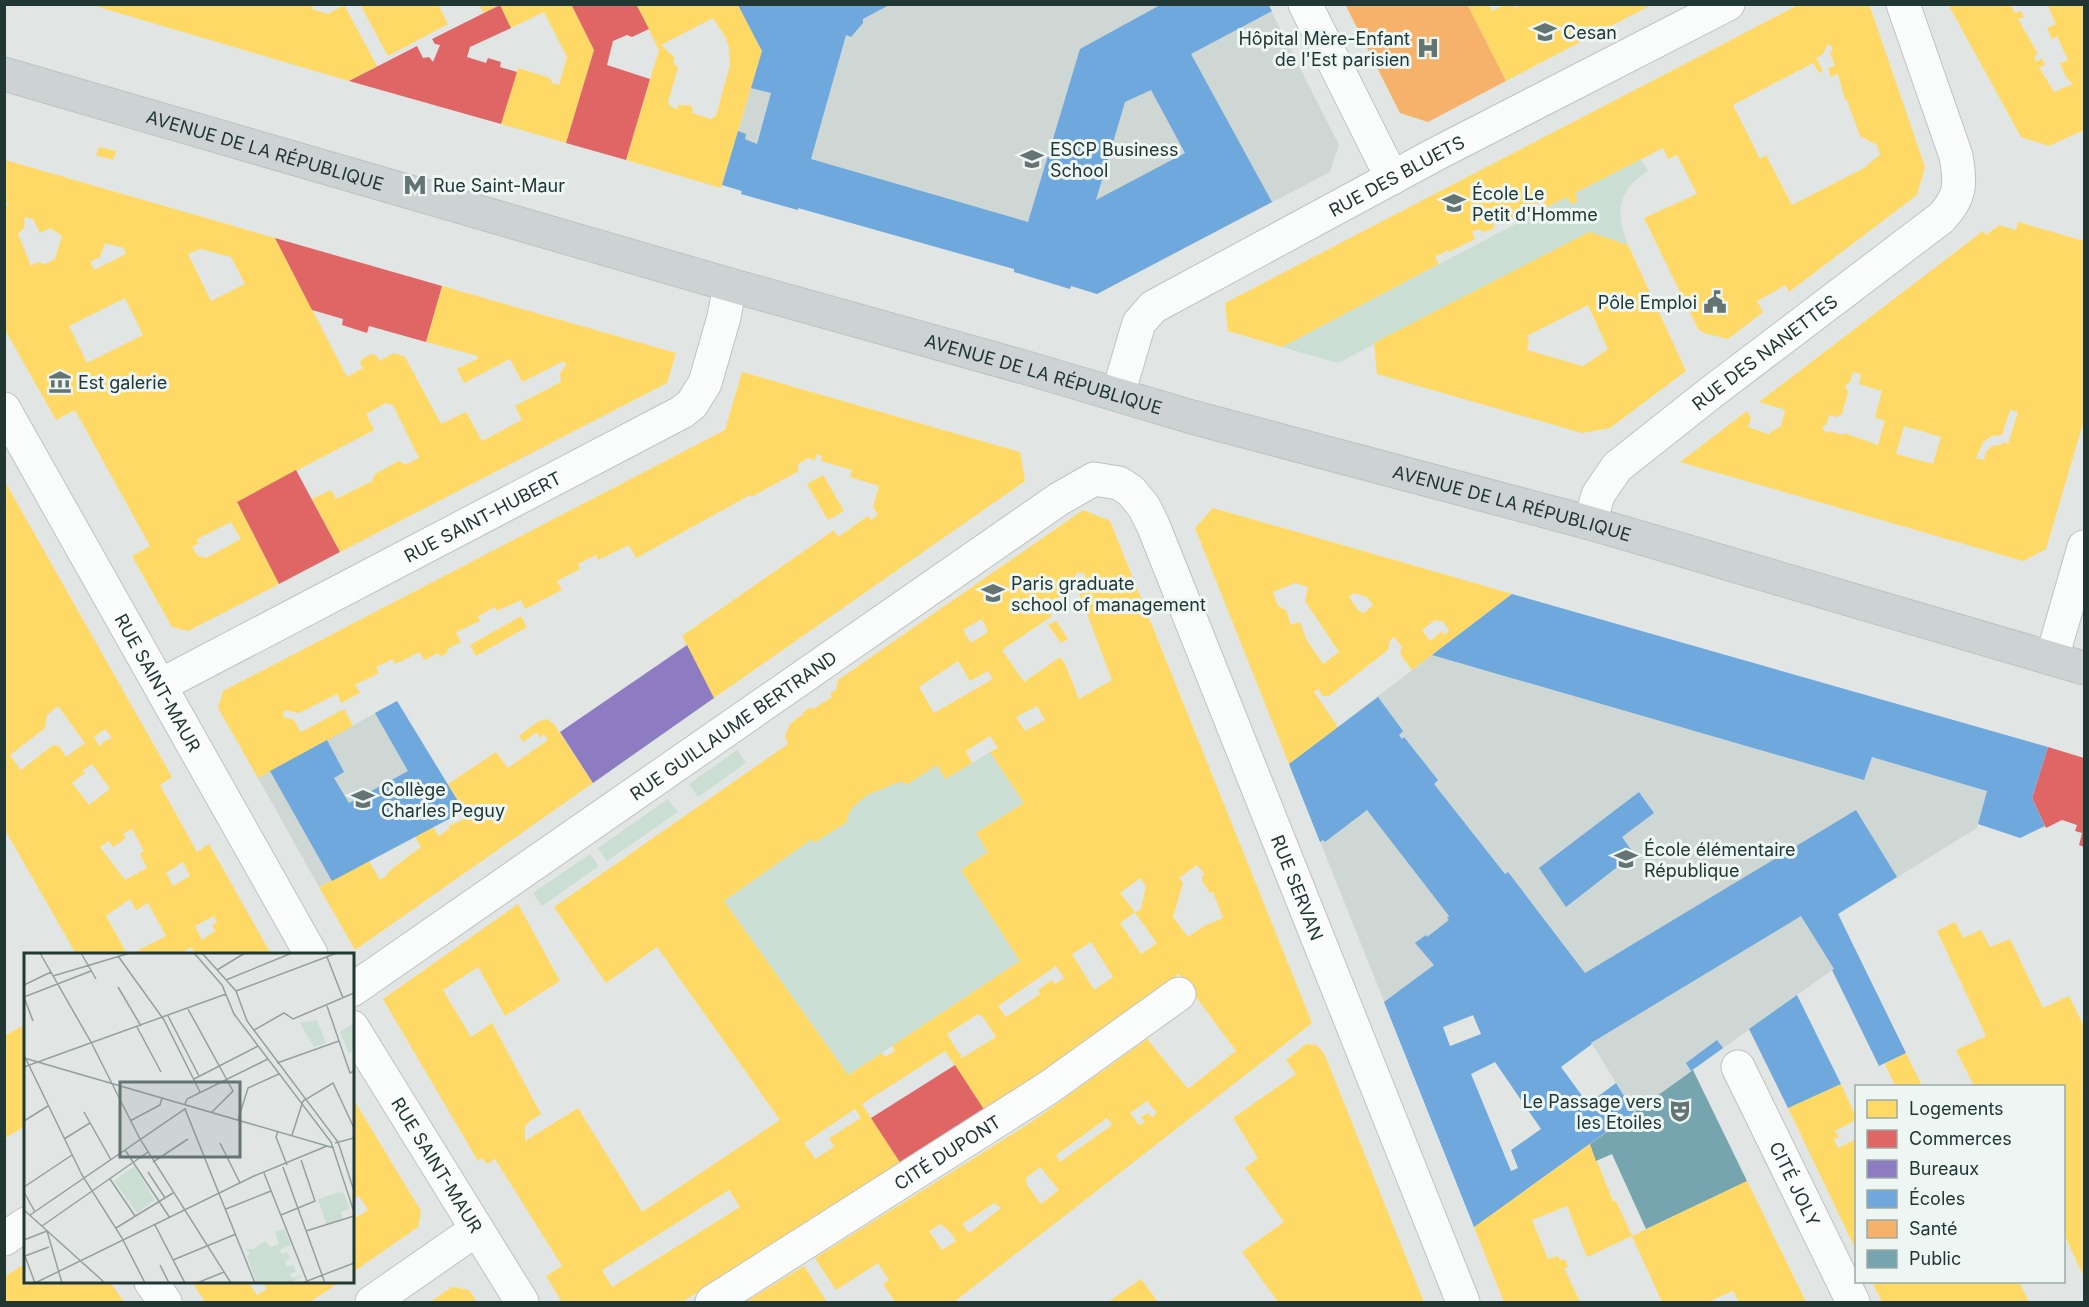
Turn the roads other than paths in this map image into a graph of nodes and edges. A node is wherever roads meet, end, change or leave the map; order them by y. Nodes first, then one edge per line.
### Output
1 (1305, 4) edge
2 (1728, 4) edge
3 (1902, 4) edge
4 (4, 74) edge
5 (1392, 178) junction
6 (730, 285) junction
7 (1118, 394) junction
8 (4, 409) edge
9 (1119, 483) joint
10 (1590, 523) junction
11 (2085, 547) edge
12 (2052, 658) junction
13 (2085, 668) edge
14 (161, 685) junction
15 (310, 953) edge
16 (354, 989) edge
17 (1179, 994) dead end
18 (354, 1030) edge
19 (1738, 1067) dead end
20 (24, 1225) edge
21 (477, 1229) junction
22 (4, 1239) edge
23 (152, 1283) edge
24 (165, 1302) edge
25 (372, 1302) edge
26 (522, 1302) edge
27 (712, 1302) edge
28 (1463, 1302) edge
29 (1853, 1302) edge

1 - 5 street
2 - 5 street, RUE DES BLUETS
3 - 10 street, RUE DES NANETTES
4 - 6 main road, AVENUE DE LA RÉPUBLIQUE
5 - 7 street, RUE DES BLUETS
6 - 7 main road, AVENUE DE LA RÉPUBLIQUE
6 - 14 street, RUE SAINT-HUBERT
7 - 10 main road, AVENUE DE LA RÉPUBLIQUE
8 - 14 street, RUE SAINT-MAUR
9 - 16 street, RUE GUILLAUME BERTRAND
9 - 28 street, RUE SERVAN
10 - 12 main road, AVENUE DE LA RÉPUBLIQUE
11 - 12 street
12 - 13 main road, AVENUE DE LA RÉPUBLIQUE
14 - 15 street, RUE SAINT-MAUR
17 - 27 street, CITÉ DUPONT
18 - 21 street, RUE SAINT-MAUR
19 - 29 street, CITÉ JOLY
20 - 22 street
21 - 25 street
21 - 26 street, RUE SAINT-MAUR
23 - 24 street

